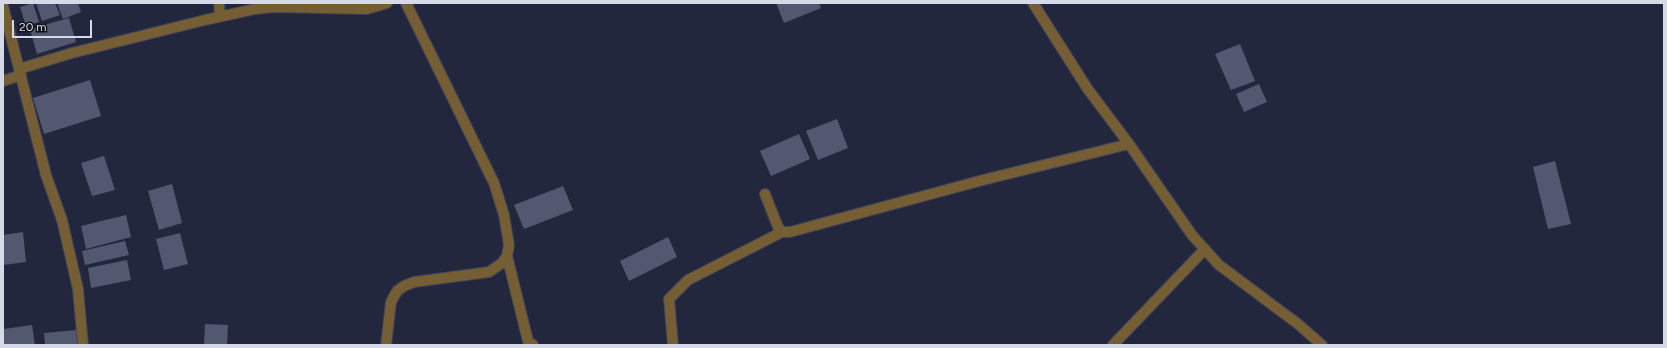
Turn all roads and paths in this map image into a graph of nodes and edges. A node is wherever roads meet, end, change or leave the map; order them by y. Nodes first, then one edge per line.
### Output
1 (219, 3) edge
2 (387, 3) edge
3 (406, 3) edge
4 (1033, 3) edge
5 (3, 6) edge
6 (220, 16) junction
7 (20, 72) junction
8 (3, 81) edge
9 (1129, 144) junction
10 (765, 194) dead end
11 (782, 232) junction
12 (1205, 249) junction
13 (507, 256) junction
14 (83, 345) edge
15 (386, 345) edge
16 (533, 345) edge
17 (673, 345) edge
18 (1113, 345) edge
19 (1322, 345) edge

1 - 6 street
2 - 6 street
3 - 13 street
4 - 9 street
5 - 7 street
6 - 7 street
7 - 8 street
7 - 14 street
9 - 11 street
9 - 12 street
10 - 11 street
11 - 17 street
12 - 18 street
12 - 19 street
13 - 15 street
13 - 16 street

